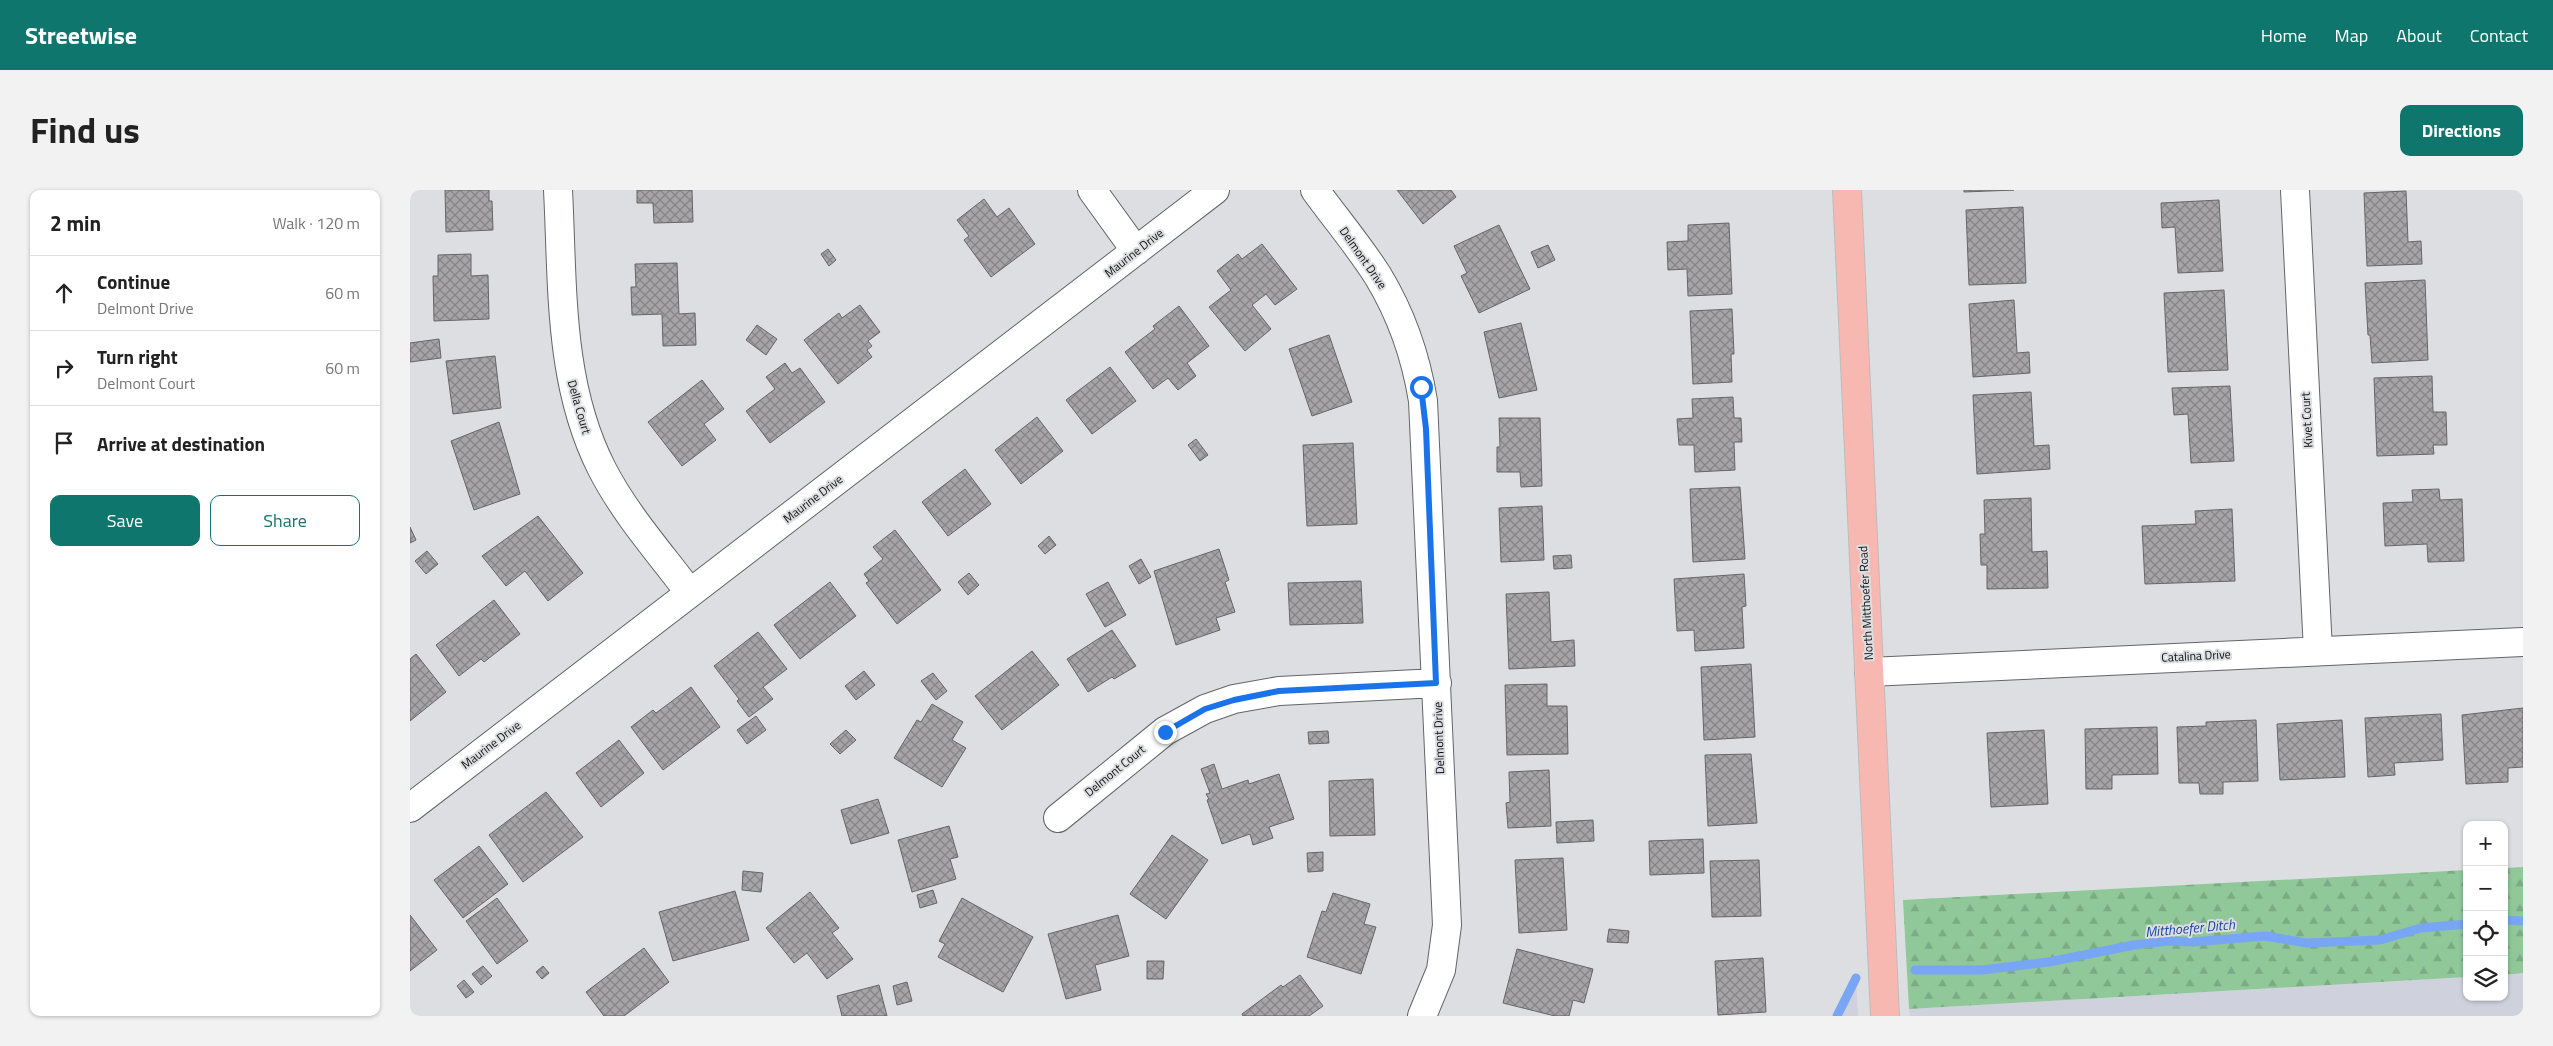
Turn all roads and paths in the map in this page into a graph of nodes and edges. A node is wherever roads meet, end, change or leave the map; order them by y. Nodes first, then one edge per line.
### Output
1 (558, 190) edge
2 (1092, 190) edge
3 (1215, 190) edge
4 (1315, 190) edge
5 (1847, 190) edge
6 (2295, 190) edge
7 (1136, 251) junction
8 (690, 593) junction
9 (2523, 642) edge
10 (2318, 651) junction
11 (1869, 672) junction
12 (1436, 683) junction
13 (410, 808) edge
14 (1058, 818) dead end
15 (1423, 1014) edge
16 (1885, 1016) edge

1 - 8 street, Della Court
2 - 7 street
3 - 7 street, Maurine Drive
4 - 12 street, Delmont Drive
5 - 11 main road, North Mitthoefer Road
6 - 10 street, Kivet Court
7 - 8 street, Maurine Drive
8 - 13 street, Maurine Drive
9 - 10 street, Catalina Drive
10 - 11 street, Catalina Drive
11 - 16 main road, North Mitthoefer Road
12 - 14 street, Delmont Court
12 - 15 street, Delmont Drive

